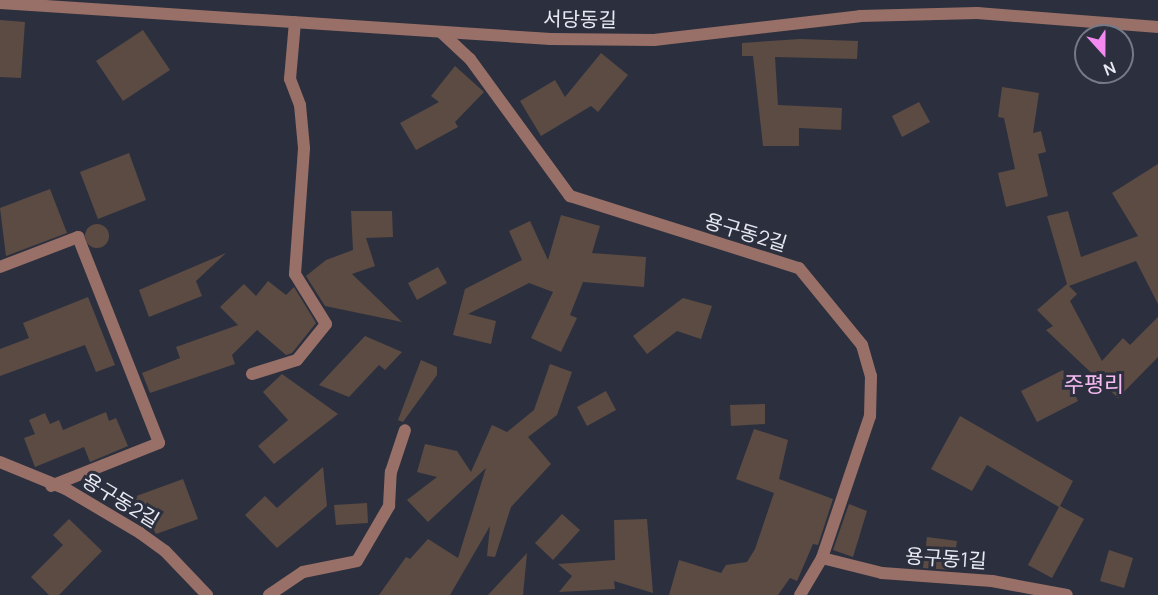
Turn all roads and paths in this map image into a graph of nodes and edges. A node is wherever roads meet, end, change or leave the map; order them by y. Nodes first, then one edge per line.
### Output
1 (0, 3) edge
2 (295, 22) junction
3 (1158, 27) edge
4 (441, 32) junction
5 (0, 267) edge
6 (252, 374) dead end
7 (405, 430) dead end
8 (0, 462) edge
9 (51, 486) junction
10 (822, 558) junction
11 (207, 595) edge
12 (269, 595) edge
13 (800, 595) edge
14 (1066, 595) edge

1 - 2 street, 서당동길
2 - 4 street, 서당동길
2 - 6 street
3 - 4 street, 서당동길
4 - 10 street, 용구동2길
5 - 9 street
7 - 12 street
8 - 9 street, 용구동2길
9 - 11 street, 용구동2길
10 - 13 street, 용구동2길
10 - 14 street, 용구동1길

